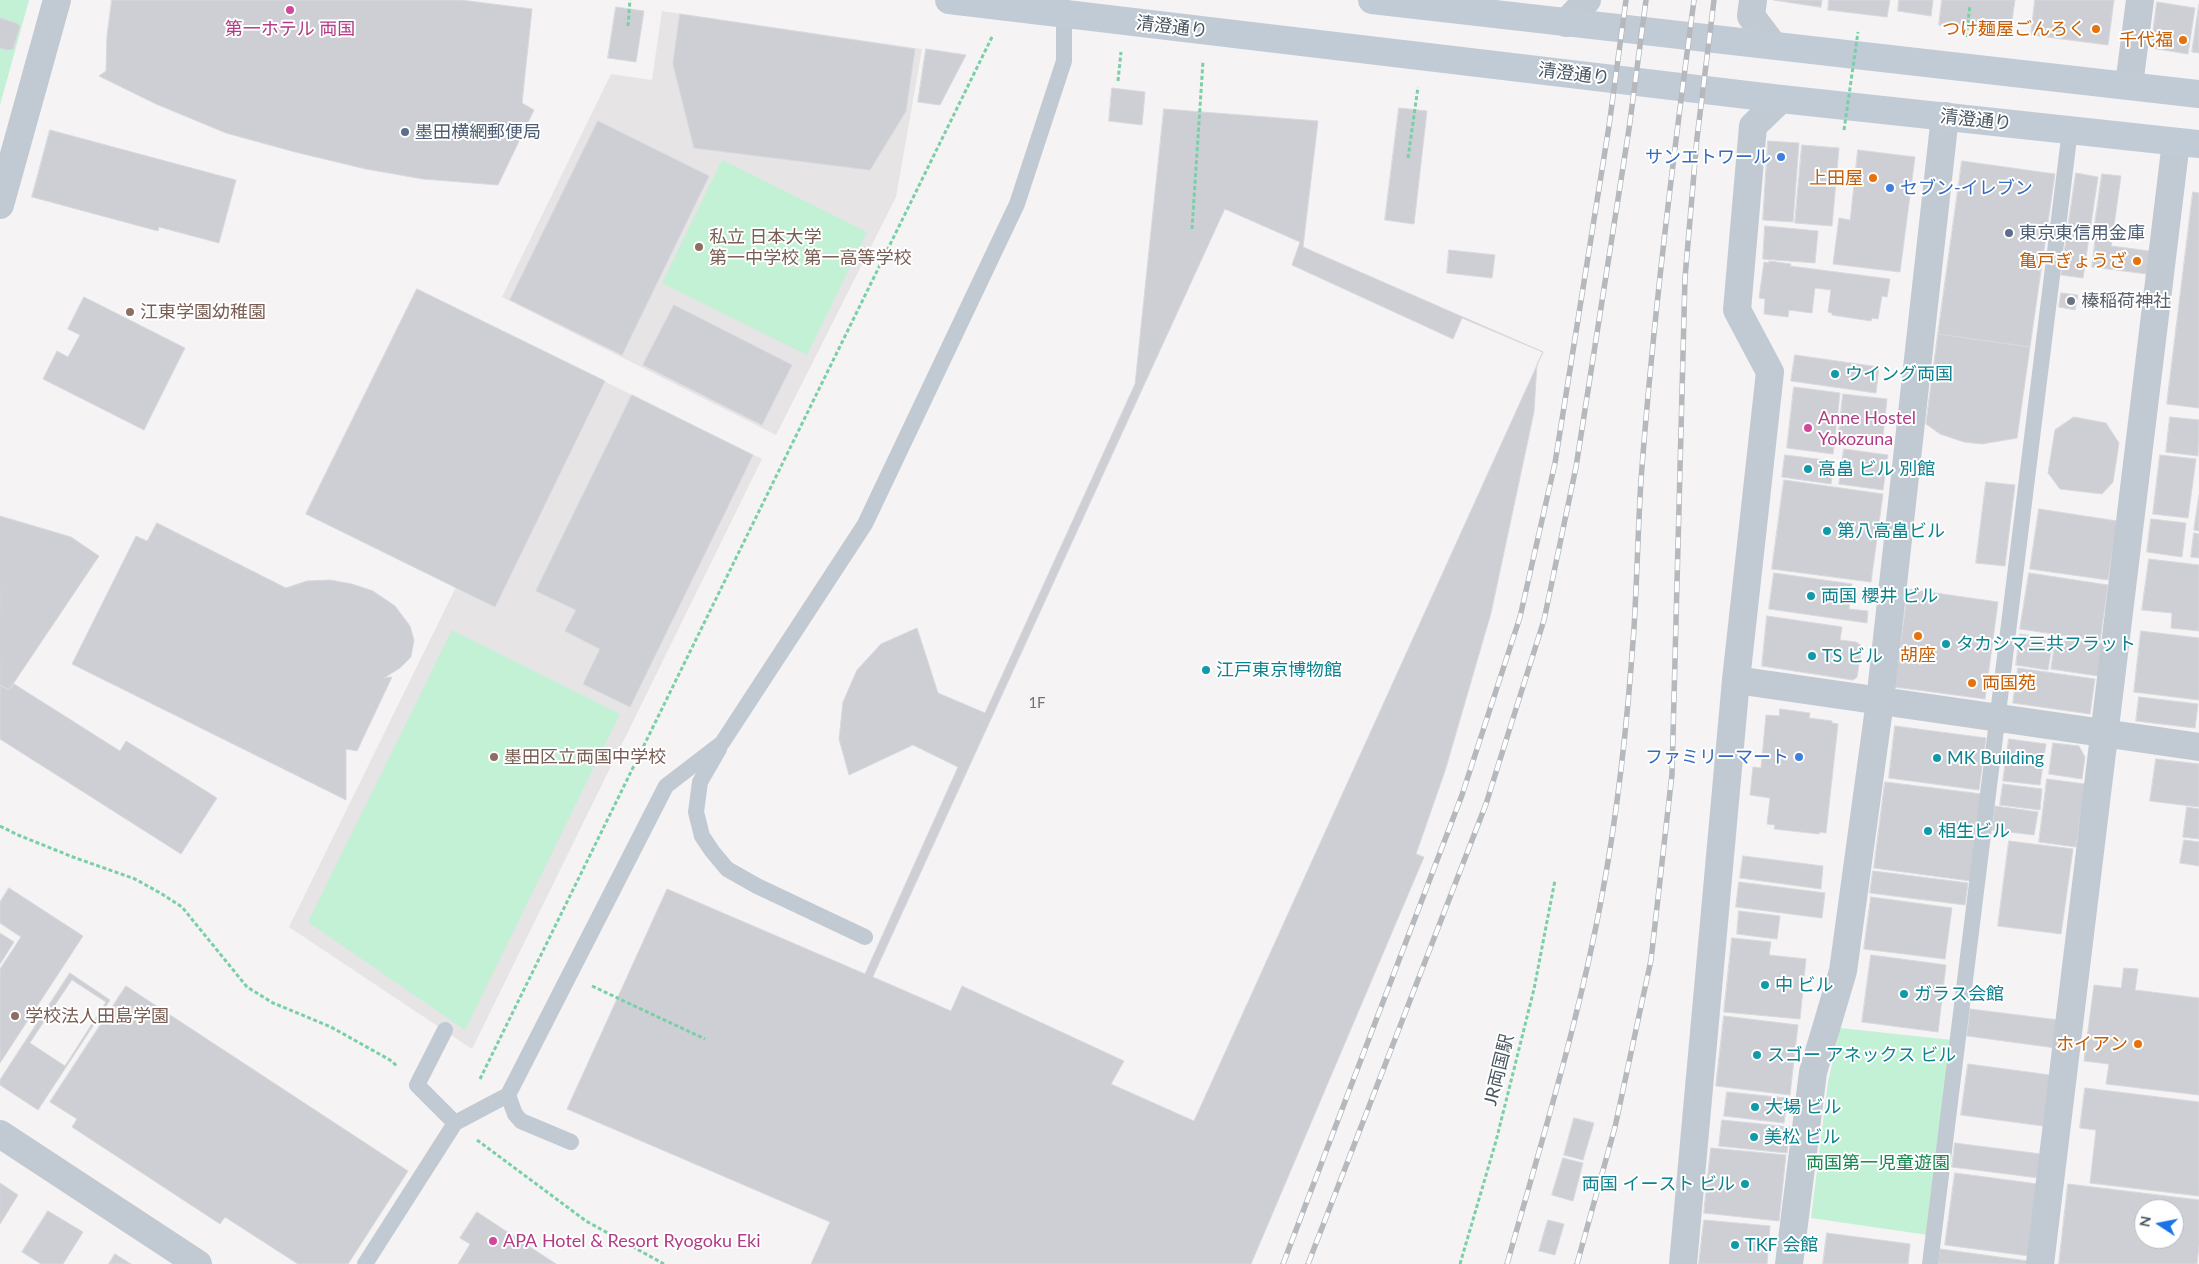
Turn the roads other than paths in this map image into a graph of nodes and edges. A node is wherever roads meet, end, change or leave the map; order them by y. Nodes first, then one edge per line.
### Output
1 (58, 0) edge
2 (950, 0) edge
3 (1372, 0) edge
4 (1587, 0) edge
5 (1753, 0) edge
6 (2140, 0) edge
7 (1065, 7) edge
8 (1566, 23) junction
9 (1772, 44) junction
10 (2129, 85) junction
11 (2199, 94) edge
12 (1781, 99) junction
13 (1945, 116) junction
14 (2070, 130) junction
15 (2187, 143) edge
16 (0, 205) edge
17 (1736, 680) junction
18 (1880, 701) junction
19 (1998, 718) junction
20 (2105, 734) junction
21 (722, 743) junction
22 (2199, 747) edge
23 (866, 937) dead end
24 (445, 1030) dead end
25 (508, 1095) junction
26 (455, 1124) junction
27 (0, 1134) edge
28 (571, 1142) dead end
29 (198, 1264) edge
30 (364, 1264) edge
31 (1683, 1264) edge
32 (1788, 1264) edge
33 (1930, 1264) edge
34 (2040, 1264) edge

1 - 16 street
2 - 7 main road, 清澄通り
3 - 8 main road
4 - 8 street
5 - 9 street
6 - 10 street
7 - 12 main road, 清澄通り
7 - 21 lane
8 - 9 main road
9 - 10 main road
10 - 11 main road
12 - 13 main road, 清澄通り
12 - 17 street
13 - 14 main road, 清澄通り
13 - 18 street
14 - 15 main road, 清澄通り
14 - 19 lane
15 - 20 street
17 - 18 street
17 - 31 street
18 - 19 street
18 - 32 street
19 - 20 street
19 - 33 lane
20 - 22 street
20 - 34 street
21 - 23 lane
21 - 25 lane
24 - 26 lane
25 - 26 lane
25 - 28 lane
26 - 30 lane
27 - 29 street

